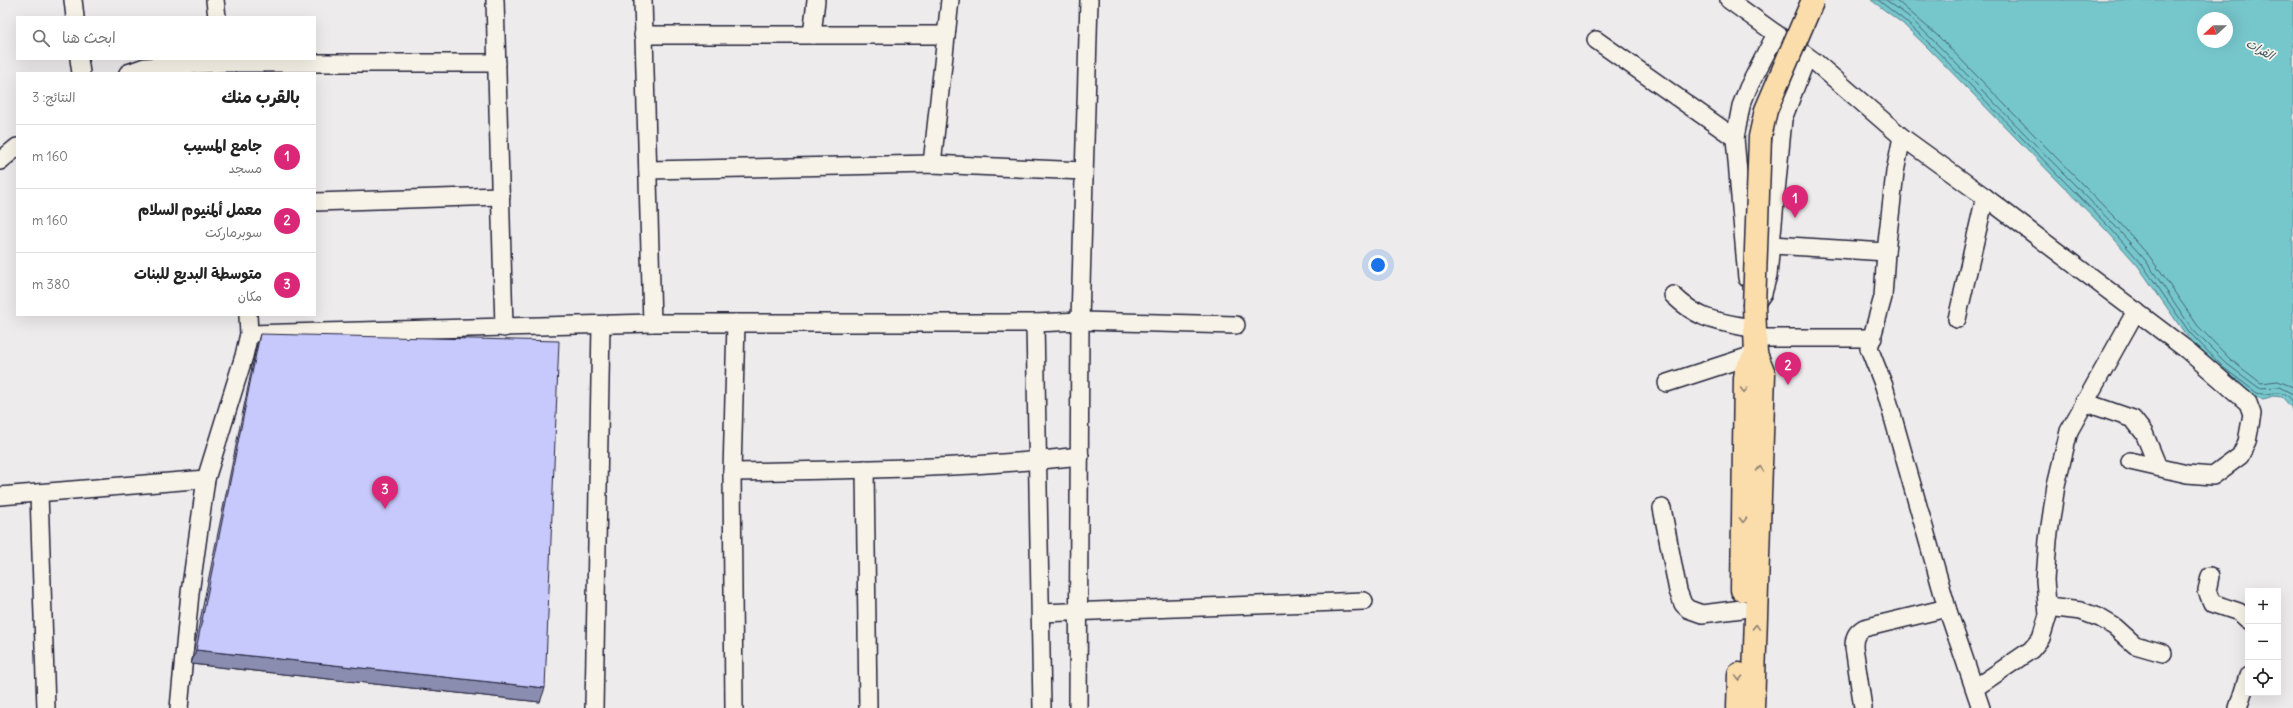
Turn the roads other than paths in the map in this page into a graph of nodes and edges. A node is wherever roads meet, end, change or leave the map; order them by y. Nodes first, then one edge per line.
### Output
1 (73, 0) edge
2 (215, 0) edge
3 (495, 0) edge
4 (642, 0) edge
5 (816, 0) edge
6 (950, 0) edge
7 (1089, 0) edge
8 (1729, 0) edge
9 (1813, 0) edge
10 (75, 16) edge
11 (217, 16) edge
12 (1776, 34) junction
13 (643, 35) junction
14 (812, 35) junction
15 (946, 35) junction
16 (1596, 40) dead end
17 (1807, 57) junction
18 (79, 60) edge
19 (497, 63) junction
20 (221, 65) edge
21 (80, 72) edge
22 (131, 72) edge
23 (1902, 137) junction
24 (1735, 138) junction
25 (16, 148) edge
26 (0, 161) edge
27 (932, 164) junction
28 (648, 170) junction
29 (1083, 171) junction
30 (500, 196) junction
31 (1985, 196) junction
32 (316, 202) edge
33 (1772, 245) junction
34 (1886, 252) junction
35 (1673, 295) dead end
36 (1754, 306) junction
37 (2136, 311) junction
38 (248, 316) edge
39 (1957, 319) dead end
40 (1080, 321) junction
41 (652, 323) junction
42 (736, 323) junction
43 (1035, 323) junction
44 (1236, 325) dead end
45 (601, 326) junction
46 (504, 328) junction
47 (249, 334) junction
48 (1873, 338) junction
49 (1755, 340) junction
50 (1667, 383) dead end
51 (2084, 402) junction
52 (1080, 456) junction
53 (1038, 461) junction
54 (2130, 461) dead end
55 (2158, 467) junction
56 (865, 469) junction
57 (732, 472) junction
58 (206, 480) junction
59 (39, 493) junction
60 (0, 496) edge
61 (1662, 508) dead end
62 (2210, 576) dead end
63 (1364, 600) dead end
64 (2048, 607) junction
65 (1946, 608) junction
66 (1742, 609) junction
67 (1079, 610) junction
68 (1041, 613) junction
69 (2245, 617) edge
70 (2163, 653) dead end
71 (2245, 686) edge
72 (1975, 688) junction
73 (46, 708) edge
74 (179, 708) edge
75 (594, 708) edge
76 (734, 708) edge
77 (868, 708) edge
78 (1042, 708) edge
79 (1078, 708) edge
80 (1738, 708) edge
81 (1753, 708) edge
82 (1863, 708) edge
83 (1981, 708) edge
84 (2238, 708) edge

1 - 10 street
2 - 11 street
3 - 19 street
4 - 13 street
5 - 14 street
6 - 15 street
7 - 29 street
8 - 12 street
9 - 36 main road, bridge
12 - 17 street
12 - 24 street
13 - 14 street
13 - 28 street
14 - 15 street
15 - 27 street
16 - 24 street
17 - 23 street
17 - 33 street
18 - 21 street
19 - 20 street
19 - 30 street
20 - 22 street
23 - 31 street
23 - 34 street
24 - 36 street
25 - 26 street
27 - 28 street
27 - 29 street
28 - 41 street
29 - 40 street
30 - 32 street
30 - 46 street
31 - 37 street
31 - 39 street
33 - 34 street
33 - 36 street
34 - 48 street
35 - 49 street
36 - 49 main road
37 - 51 street
37 - 55 street
38 - 47 street
40 - 43 street
40 - 44 street
40 - 52 street
41 - 42 street
41 - 45 street
42 - 43 street
42 - 57 street
43 - 53 street
45 - 46 street
45 - 75 street
46 - 47 street
47 - 58 street
48 - 49 street
48 - 65 street
49 - 50 street
49 -> 66 main road
81 -> 49 main road
51 - 55 street
51 - 64 street
52 - 53 street
52 - 67 street
53 - 56 street
53 - 68 street
54 - 55 street
56 - 57 street
56 - 77 street
57 - 76 street
58 - 59 street
58 - 74 street
59 - 60 street
59 - 73 street
61 - 66 street
62 - 69 street
63 - 67 street
64 - 70 street
64 - 72 street
65 - 72 street
65 - 82 street
66 -> 80 main road
67 - 68 street
67 - 79 street
68 - 78 street
71 - 84 street
72 - 83 street

